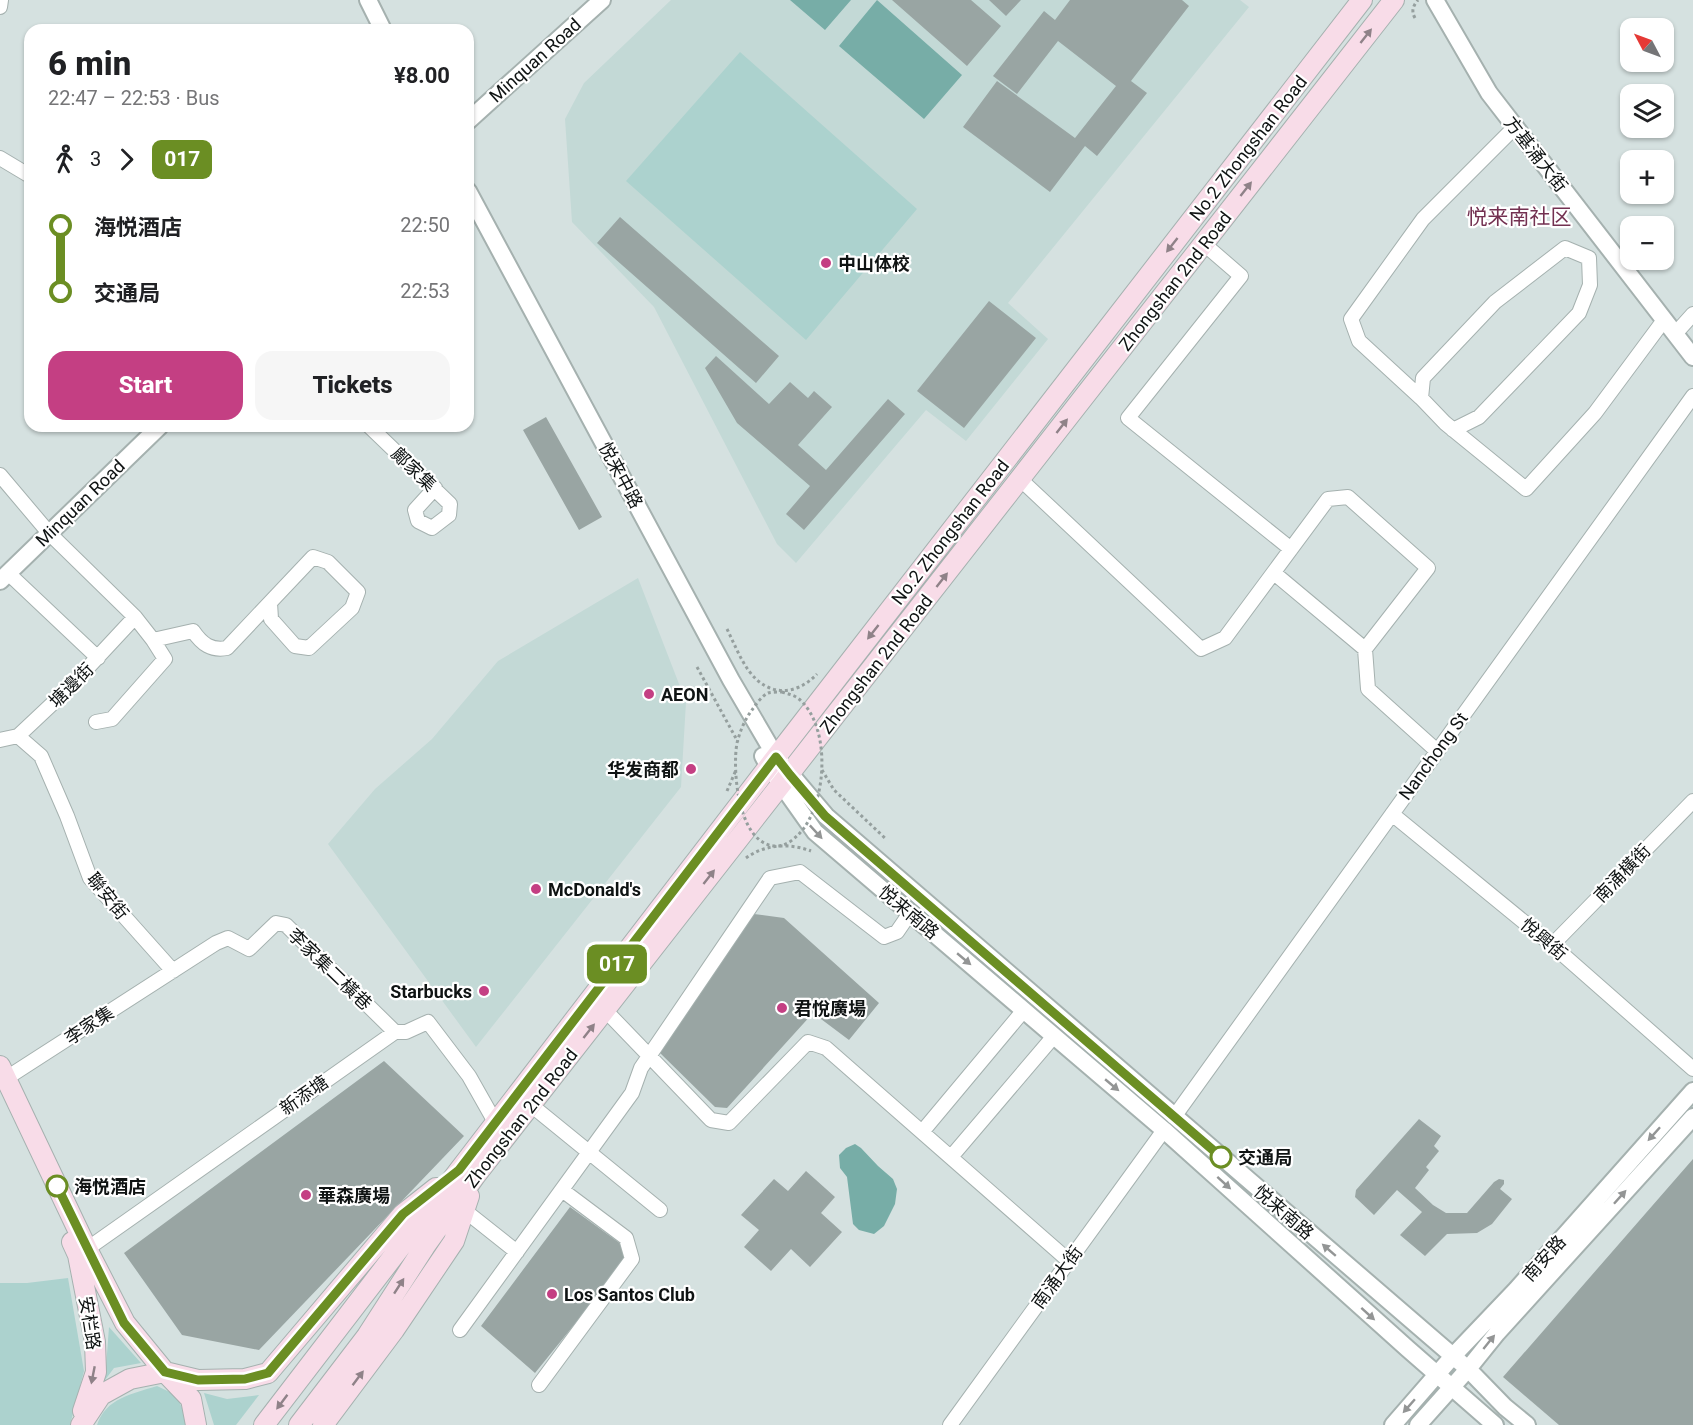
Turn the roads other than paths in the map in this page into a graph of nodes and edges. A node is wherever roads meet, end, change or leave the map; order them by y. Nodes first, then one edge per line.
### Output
1 (1, 0) edge
2 (368, 0) edge
3 (602, 0) edge
4 (1362, 0) edge
5 (1394, 0) edge
6 (1435, 0) edge
7 (0, 7) edge
8 (380, 24) edge
9 (474, 116) edge
10 (1515, 128) junction
11 (0, 158) edge
12 (24, 172) edge
13 (474, 202) edge
14 (474, 215) edge
15 (1605, 243) junction
16 (1204, 244) junction
17 (1589, 258) junction
18 (1693, 314) edge
19 (1664, 320) junction
20 (1675, 334) junction
21 (1693, 357) edge
22 (1693, 396) edge
23 (1422, 398) junction
24 (1453, 430) junction
25 (154, 432) edge
26 (375, 432) edge
27 (0, 475) edge
28 (1020, 479) junction
29 (435, 488) junction
30 (50, 533) junction
31 (1291, 549) junction
32 (1274, 573) junction
33 (4, 577) edge
34 (270, 603) junction
35 (135, 617) junction
36 (153, 640) junction
37 (1365, 649) junction
38 (98, 658) junction
39 (96, 722) dead end
40 (18, 736) junction
41 (0, 740) edge
42 (1437, 752) junction
43 (772, 762) junction
44 (786, 780) junction
45 (1693, 801) edge
46 (1392, 814) junction
47 (910, 913) junction
48 (1552, 945) junction
49 (173, 971) junction
50 (605, 1010) junction
51 (1024, 1010) junction
52 (394, 1032) junction
53 (1054, 1036) junction
54 (649, 1056) junction
55 (1693, 1069) edge
56 (2, 1079) edge
57 (1693, 1090) edge
58 (531, 1106) junction
59 (1693, 1117) edge
60 (495, 1122) junction
61 (1169, 1123) junction
62 (922, 1132) junction
63 (589, 1152) junction
64 (951, 1157) junction
65 (467, 1173) junction
66 (562, 1190) junction
67 (464, 1210) junction
68 (660, 1210) dead end
69 (87, 1249) junction
70 (516, 1252) junction
71 (1069, 1261) junction
72 (460, 1330) dead end
73 (1453, 1356) junction
74 (1468, 1369) junction
75 (165, 1372) junction
76 (1437, 1374) junction
77 (539, 1385) dead end
78 (1451, 1386) junction
79 (79, 1425) edge
80 (196, 1425) edge
81 (264, 1425) edge
82 (299, 1425) edge
83 (323, 1425) edge
84 (950, 1425) edge
85 (1393, 1425) edge
86 (1418, 1425) edge
87 (1495, 1425) edge
88 (1527, 1425) edge

1 - 7 street
2 - 8 street
3 - 9 street, Minquan Road
4 -> 43 main road, No.2 Zhongshan Road
16 -> 5 main road, Zhongshan 2nd Road
6 - 10 street, 方基涌大街
10 - 15 street, 方基涌大街
10 - 23 street
11 - 12 street
13 - 43 street, 悦来中路
14 - 43 street, 悦来中路
15 - 17 street
15 - 19 street, 方基涌大街
28 -> 16 main road, Zhongshan 2nd Road
16 - 31 street
17 - 23 street
17 - 24 street
18 - 20 street
19 - 20 street, 方基涌大街
19 - 24 street
20 - 21 street, 方基涌大街
22 - 42 street, Nanchong St
23 - 24 street
25 - 30 street, Minquan Road
26 - 29 street, 鄺家集
27 - 30 street
28 - 32 street
44 -> 28 main road, Zhongshan 2nd Road
29 - 29 street, 鄺家集
30 - 33 street, Minquan Road
30 - 35 street
31 - 32 street
31 - 37 street
32 - 37 street
33 - 38 street
34 - 34 street
34 - 36 street
35 - 36 street
35 - 38 street, 塘邊街
36 - 39 street
37 - 42 street
38 - 40 street, 塘邊街
40 - 41 street
40 - 49 street, 聯安街
42 - 46 street, Nanchong St
43 - 44 street, 悦来南路
43 - 60 main road, No.2 Zhongshan Road
44 -> 47 street, 悦来南路
50 -> 44 main road, Zhongshan 2nd Road
44 - 61 street, 悦来南路
45 - 48 street, 南涌橫街
46 - 48 street, 悅興街
46 - 61 street, Nanchong St
47 -> 51 street, 悦来南路
47 - 54 street
48 - 55 street, 悅興街
49 - 52 street, 李家集二橫巷
49 - 56 street, 李家集
50 - 54 street
58 -> 50 main road, Zhongshan 2nd Road
51 - 53 street, 悦来南路
51 - 62 street
52 - 60 street, 新添塘
52 - 69 street, 新添塘
53 -> 61 street, 悦来南路
53 - 64 street
54 - 62 street
54 - 63 street
56 - 69 main road, 安栏路
56 -> 79 main road, 安栏路
57 -> 73 street, 南安路
58 - 63 street
58 - 65 main road, Zhongshan 2nd Road
74 -> 59 street, 南安路
60 - 65 main road, No.2 Zhongshan Road
61 - 71 street, 南涌大街
73 -> 61 street, 悦来南路
61 -> 76 street, 悦来南路
62 - 64 street
63 - 66 street
63 - 68 street
64 - 71 street
65 - 67 main road
65 - 75 main road
65 -> 81 main road, No.2 Zhongshan Road
82 -> 65 main road, Zhongshan 2nd Road
66 - 70 street
66 - 77 street
67 - 70 street
83 -> 67 main road
69 - 75 main road, 安栏路
70 - 72 street
71 - 84 street, 南涌大街
73 - 74 street, 悦来南路
73 - 76 street, 南安路
74 - 78 street, 南安路
74 - 88 street, 悦来南路
75 - 79 main road
75 - 80 main road, 安栏路
76 - 78 street, 悦来南路
76 -> 85 street, 南安路
78 - 86 street, 南安路
78 - 87 street, 悦来南路

